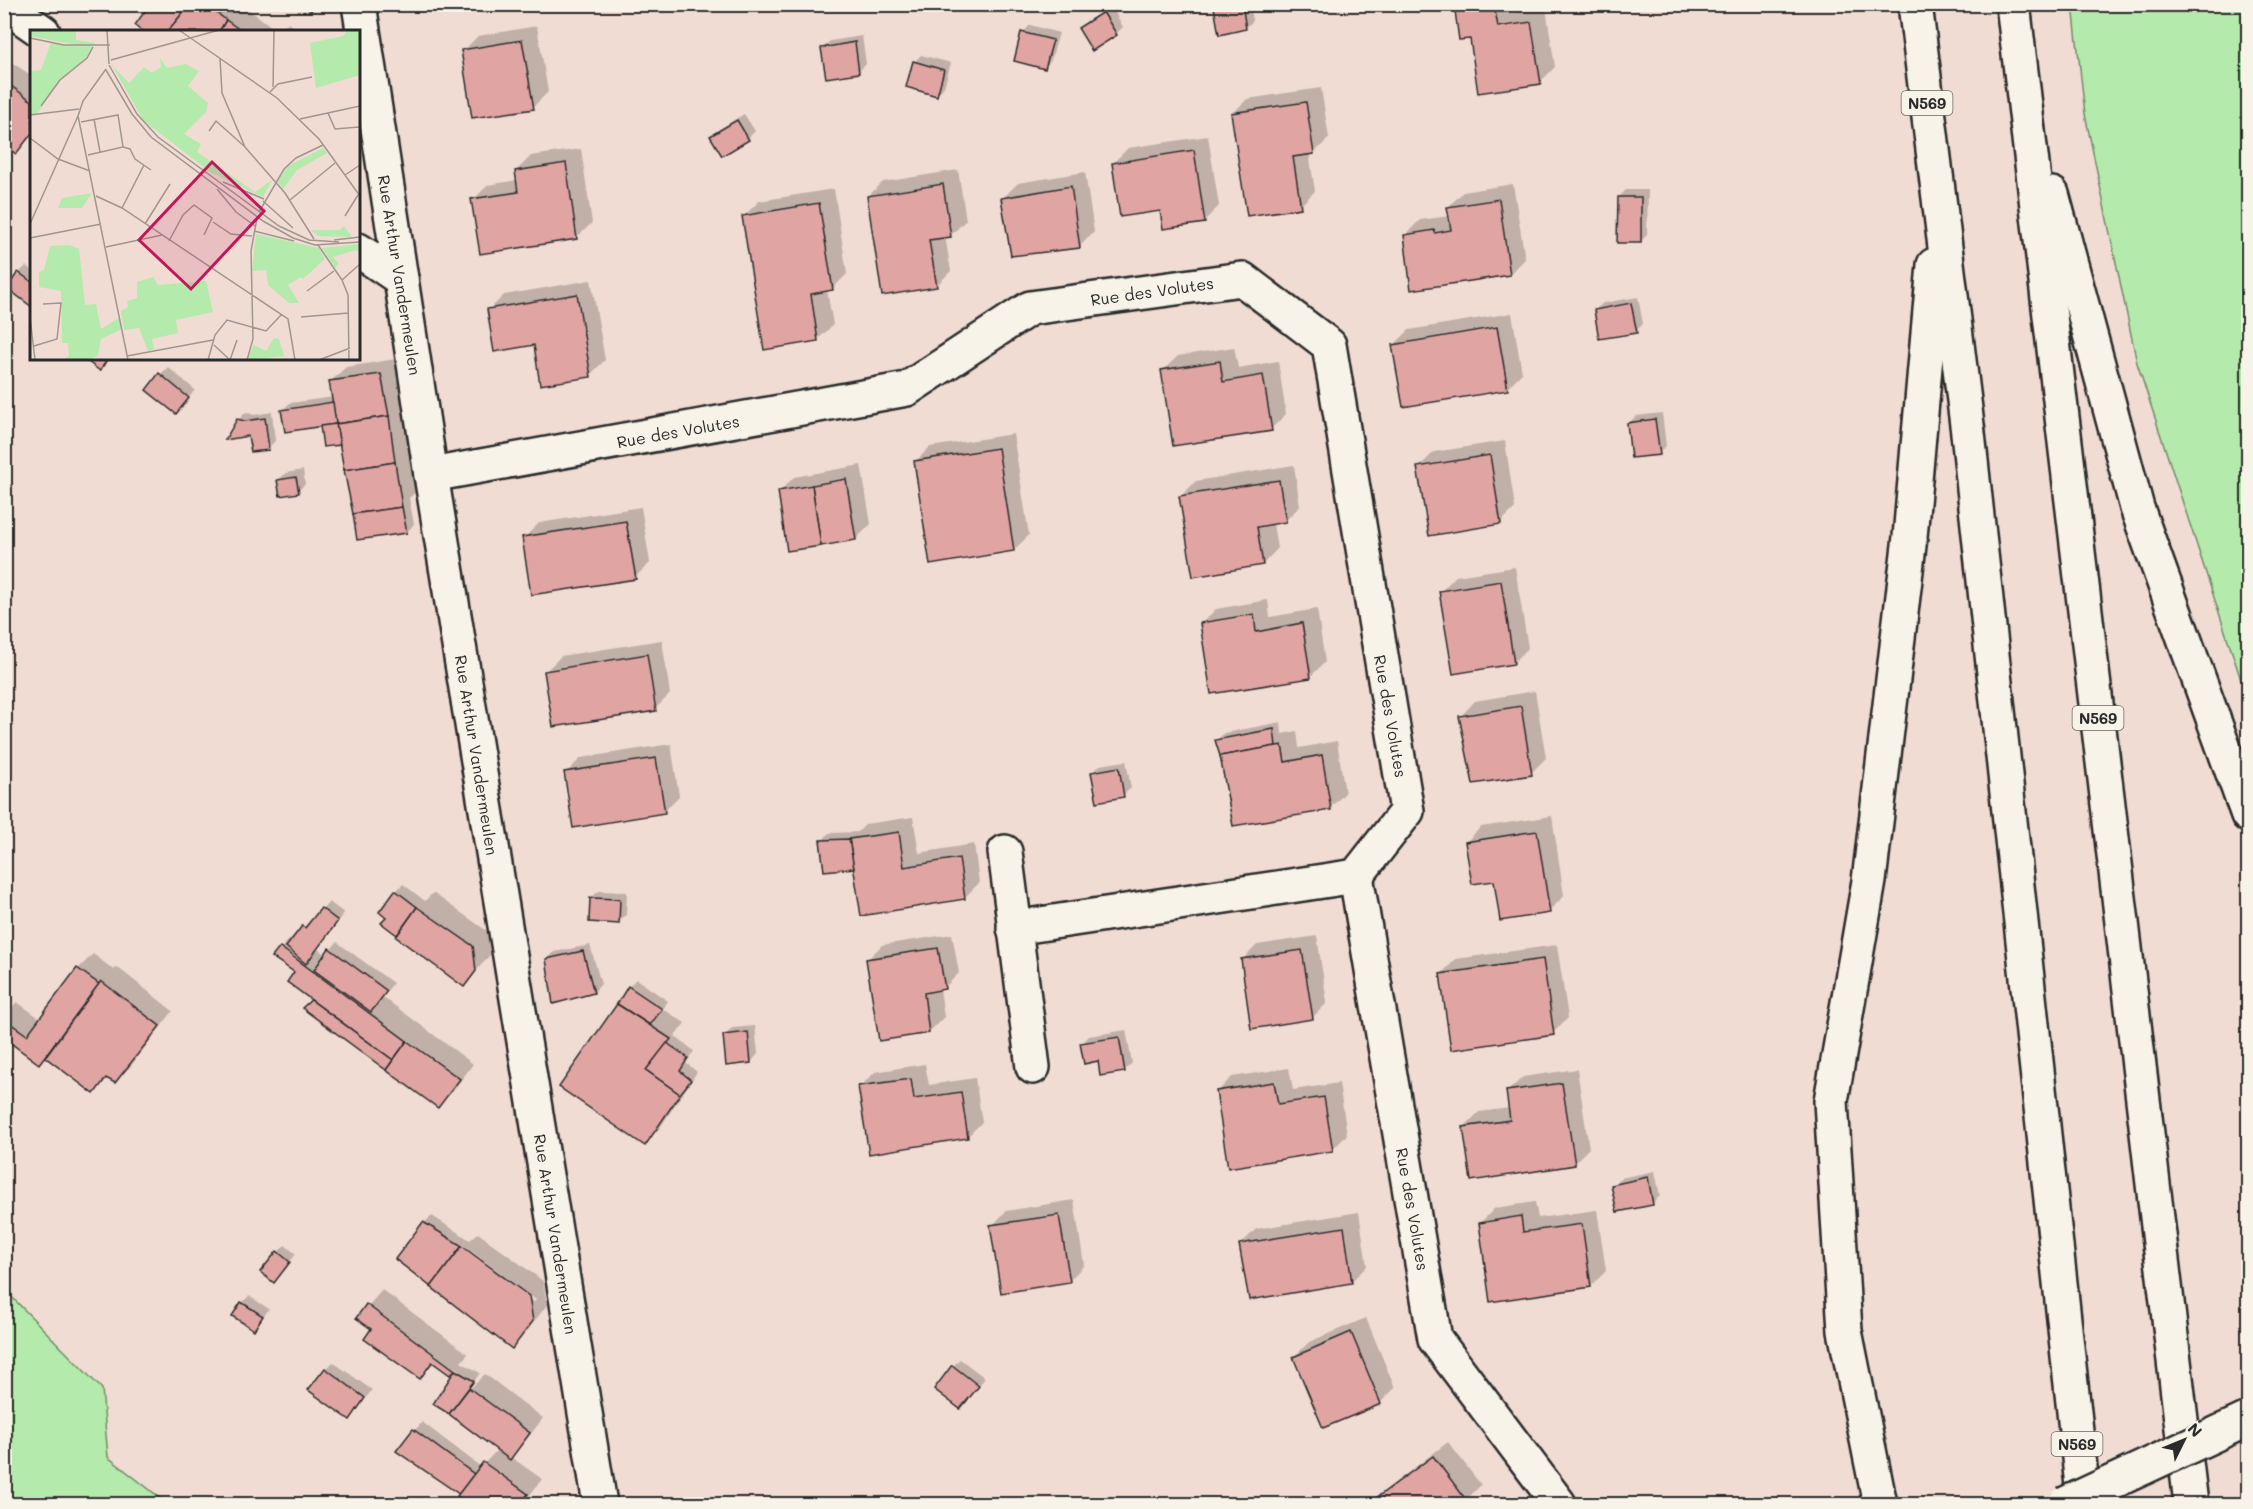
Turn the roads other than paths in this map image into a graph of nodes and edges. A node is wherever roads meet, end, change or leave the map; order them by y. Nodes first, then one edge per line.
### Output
1 (359, 4) edge
2 (1915, 4) edge
3 (2013, 4) edge
4 (4, 5) edge
5 (40, 30) edge
6 (2023, 85) junction
7 (1940, 201) junction
8 (360, 251) edge
9 (401, 279) junction
10 (431, 475) junction
11 (2248, 815) edge
12 (1005, 852) dead end
13 (1356, 876) junction
14 (1014, 928) junction
15 (1033, 1067) dead end
16 (2248, 1419) edge
17 (600, 1504) edge
18 (1559, 1504) edge
19 (1880, 1504) edge
20 (2065, 1504) edge
21 (2084, 1504) edge
22 (2191, 1504) edge

1 - 9 main road, Rue Arthur Vandermeulen
2 - 7 main road, N569
3 - 6 main road, N569
4 - 5 main road
6 - 11 main road
6 - 22 main road, N569
7 - 19 main road
7 - 21 main road, N569
8 - 9 main road
9 - 10 main road, Rue Arthur Vandermeulen
10 - 13 main road, Rue des Volutes
10 - 17 main road, Rue Arthur Vandermeulen
12 - 14 main road
13 - 14 main road
13 - 18 main road, Rue des Volutes
14 - 15 main road
16 - 20 main road, bridge

